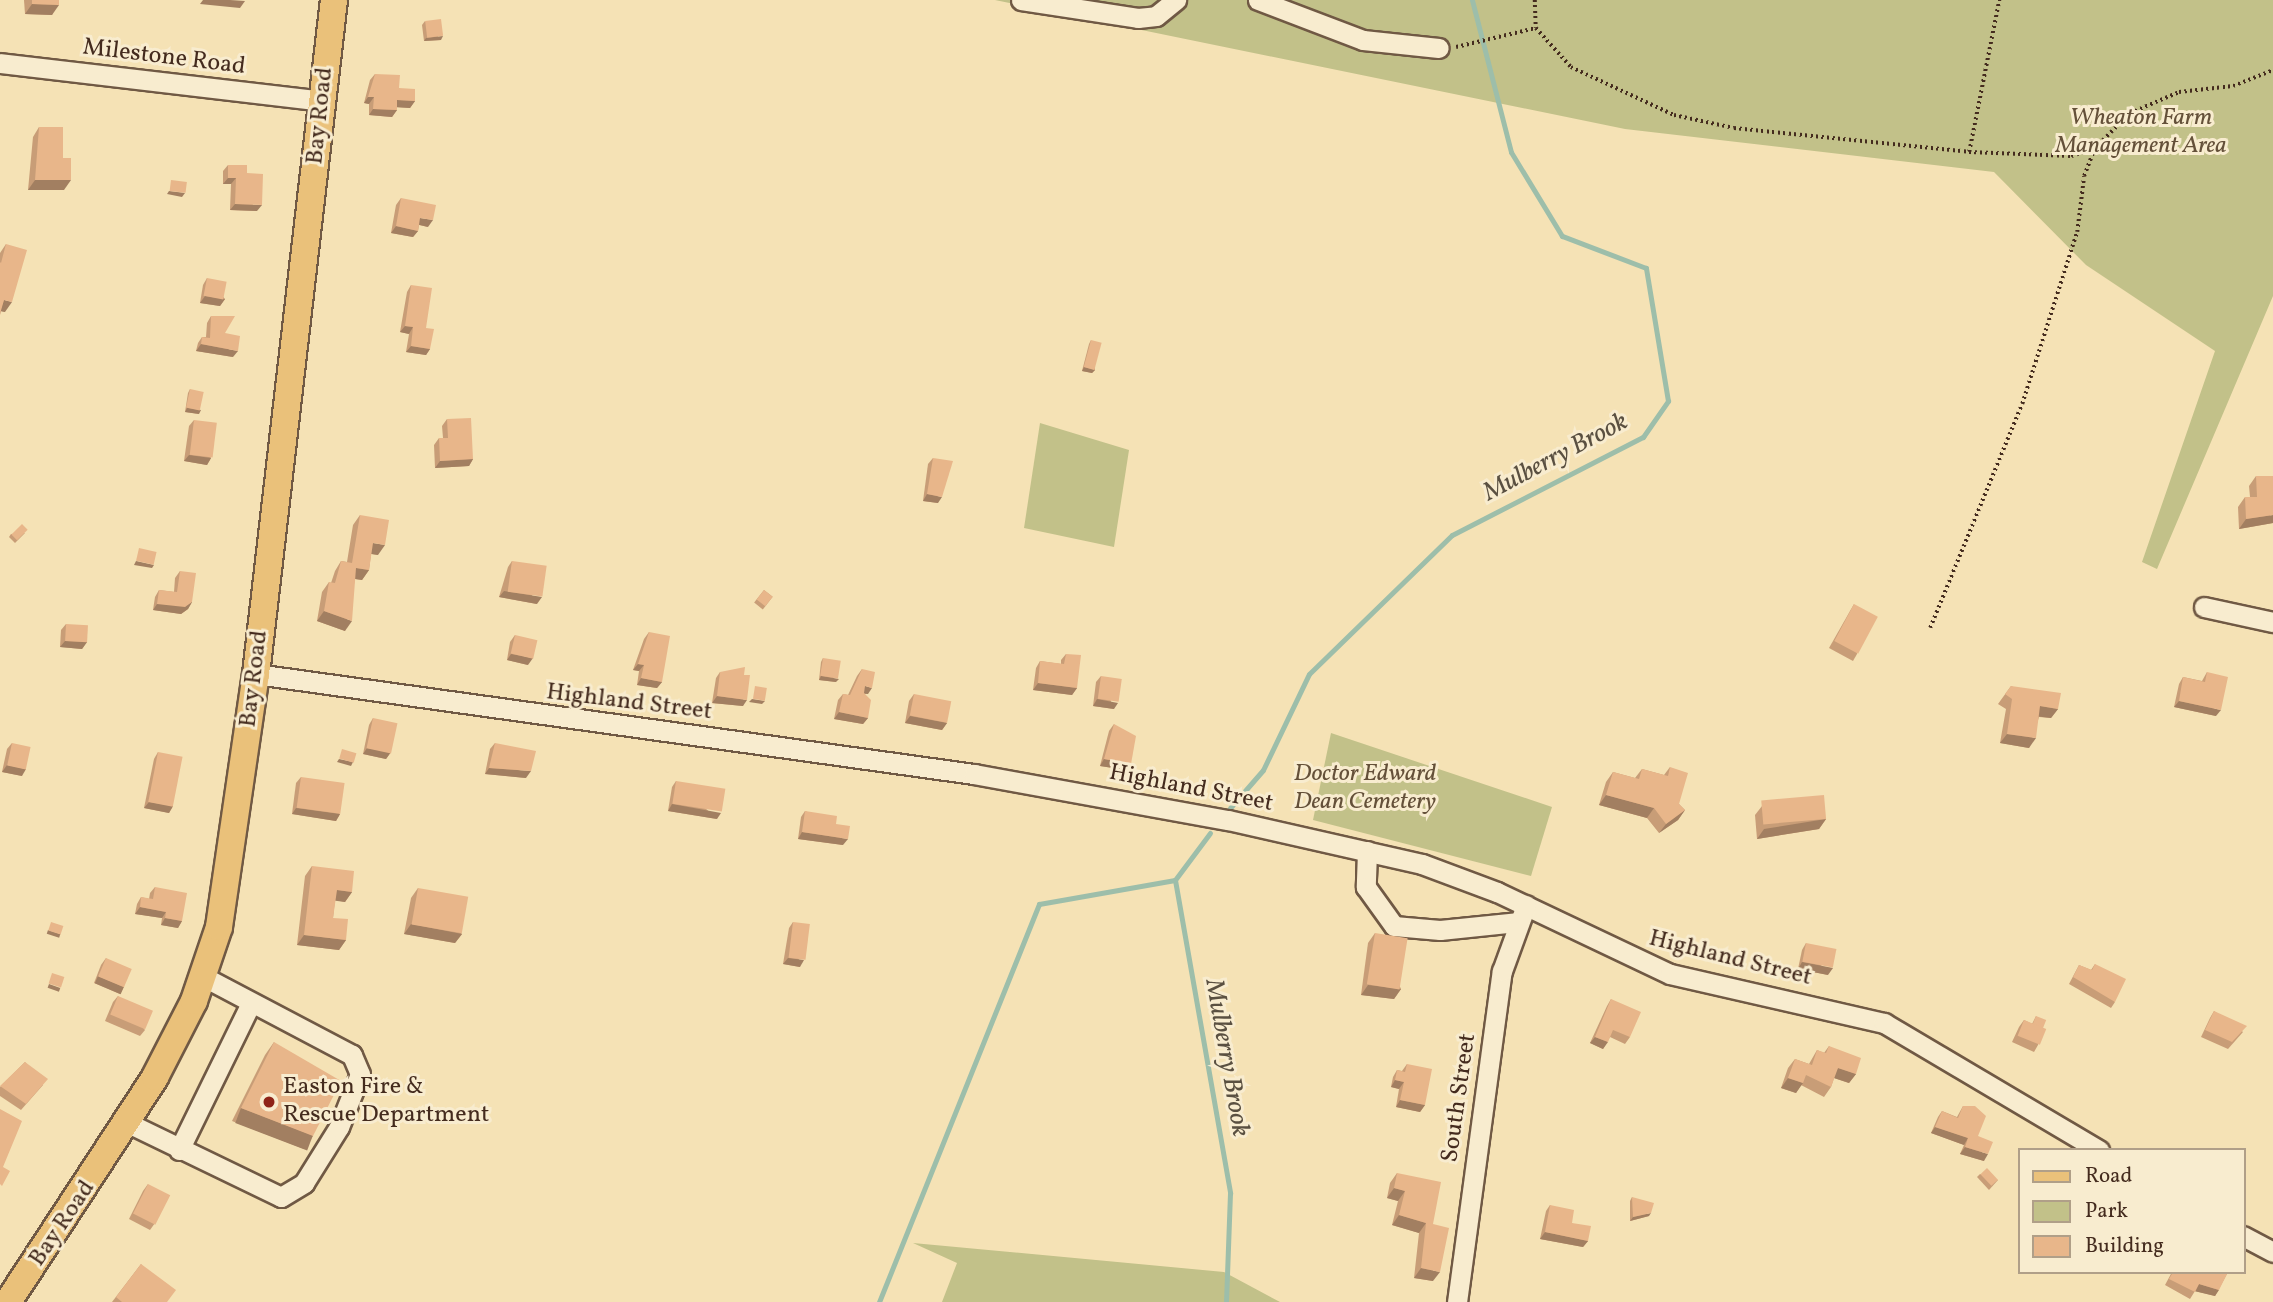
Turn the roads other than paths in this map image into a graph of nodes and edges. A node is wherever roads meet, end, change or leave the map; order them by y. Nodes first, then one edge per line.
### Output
1 (334, 0) edge
2 (1021, 0) edge
3 (1176, 0) edge
4 (1258, 0) edge
5 (1439, 48) dead end
6 (0, 63) edge
7 (323, 101) junction
8 (2204, 607) dead end
9 (2273, 622) edge
10 (256, 674) junction
11 (1367, 850) junction
12 (1521, 913) junction
13 (204, 976) junction
14 (250, 1005) junction
15 (128, 1123) junction
16 (2096, 1148) edge
17 (179, 1150) junction
18 (2245, 1237) edge
19 (2273, 1252) edge
20 (8, 1302) edge
21 (1457, 1302) edge

1 - 7 main road, Bay Road
2 - 3 street
4 - 5 street
6 - 7 street, Milestone Road
7 - 10 main road, Bay Road
8 - 9 street
10 - 11 street, Highland Street
10 - 13 main road, Bay Road
11 - 12 street, Highland Street
11 - 12 street
12 - 16 street, Highland Street
12 - 21 street, South Street
13 - 14 street
13 - 15 main road, Bay Road
14 - 17 street
14 - 17 street
15 - 17 street
15 - 20 main road, Bay Road
18 - 19 street

